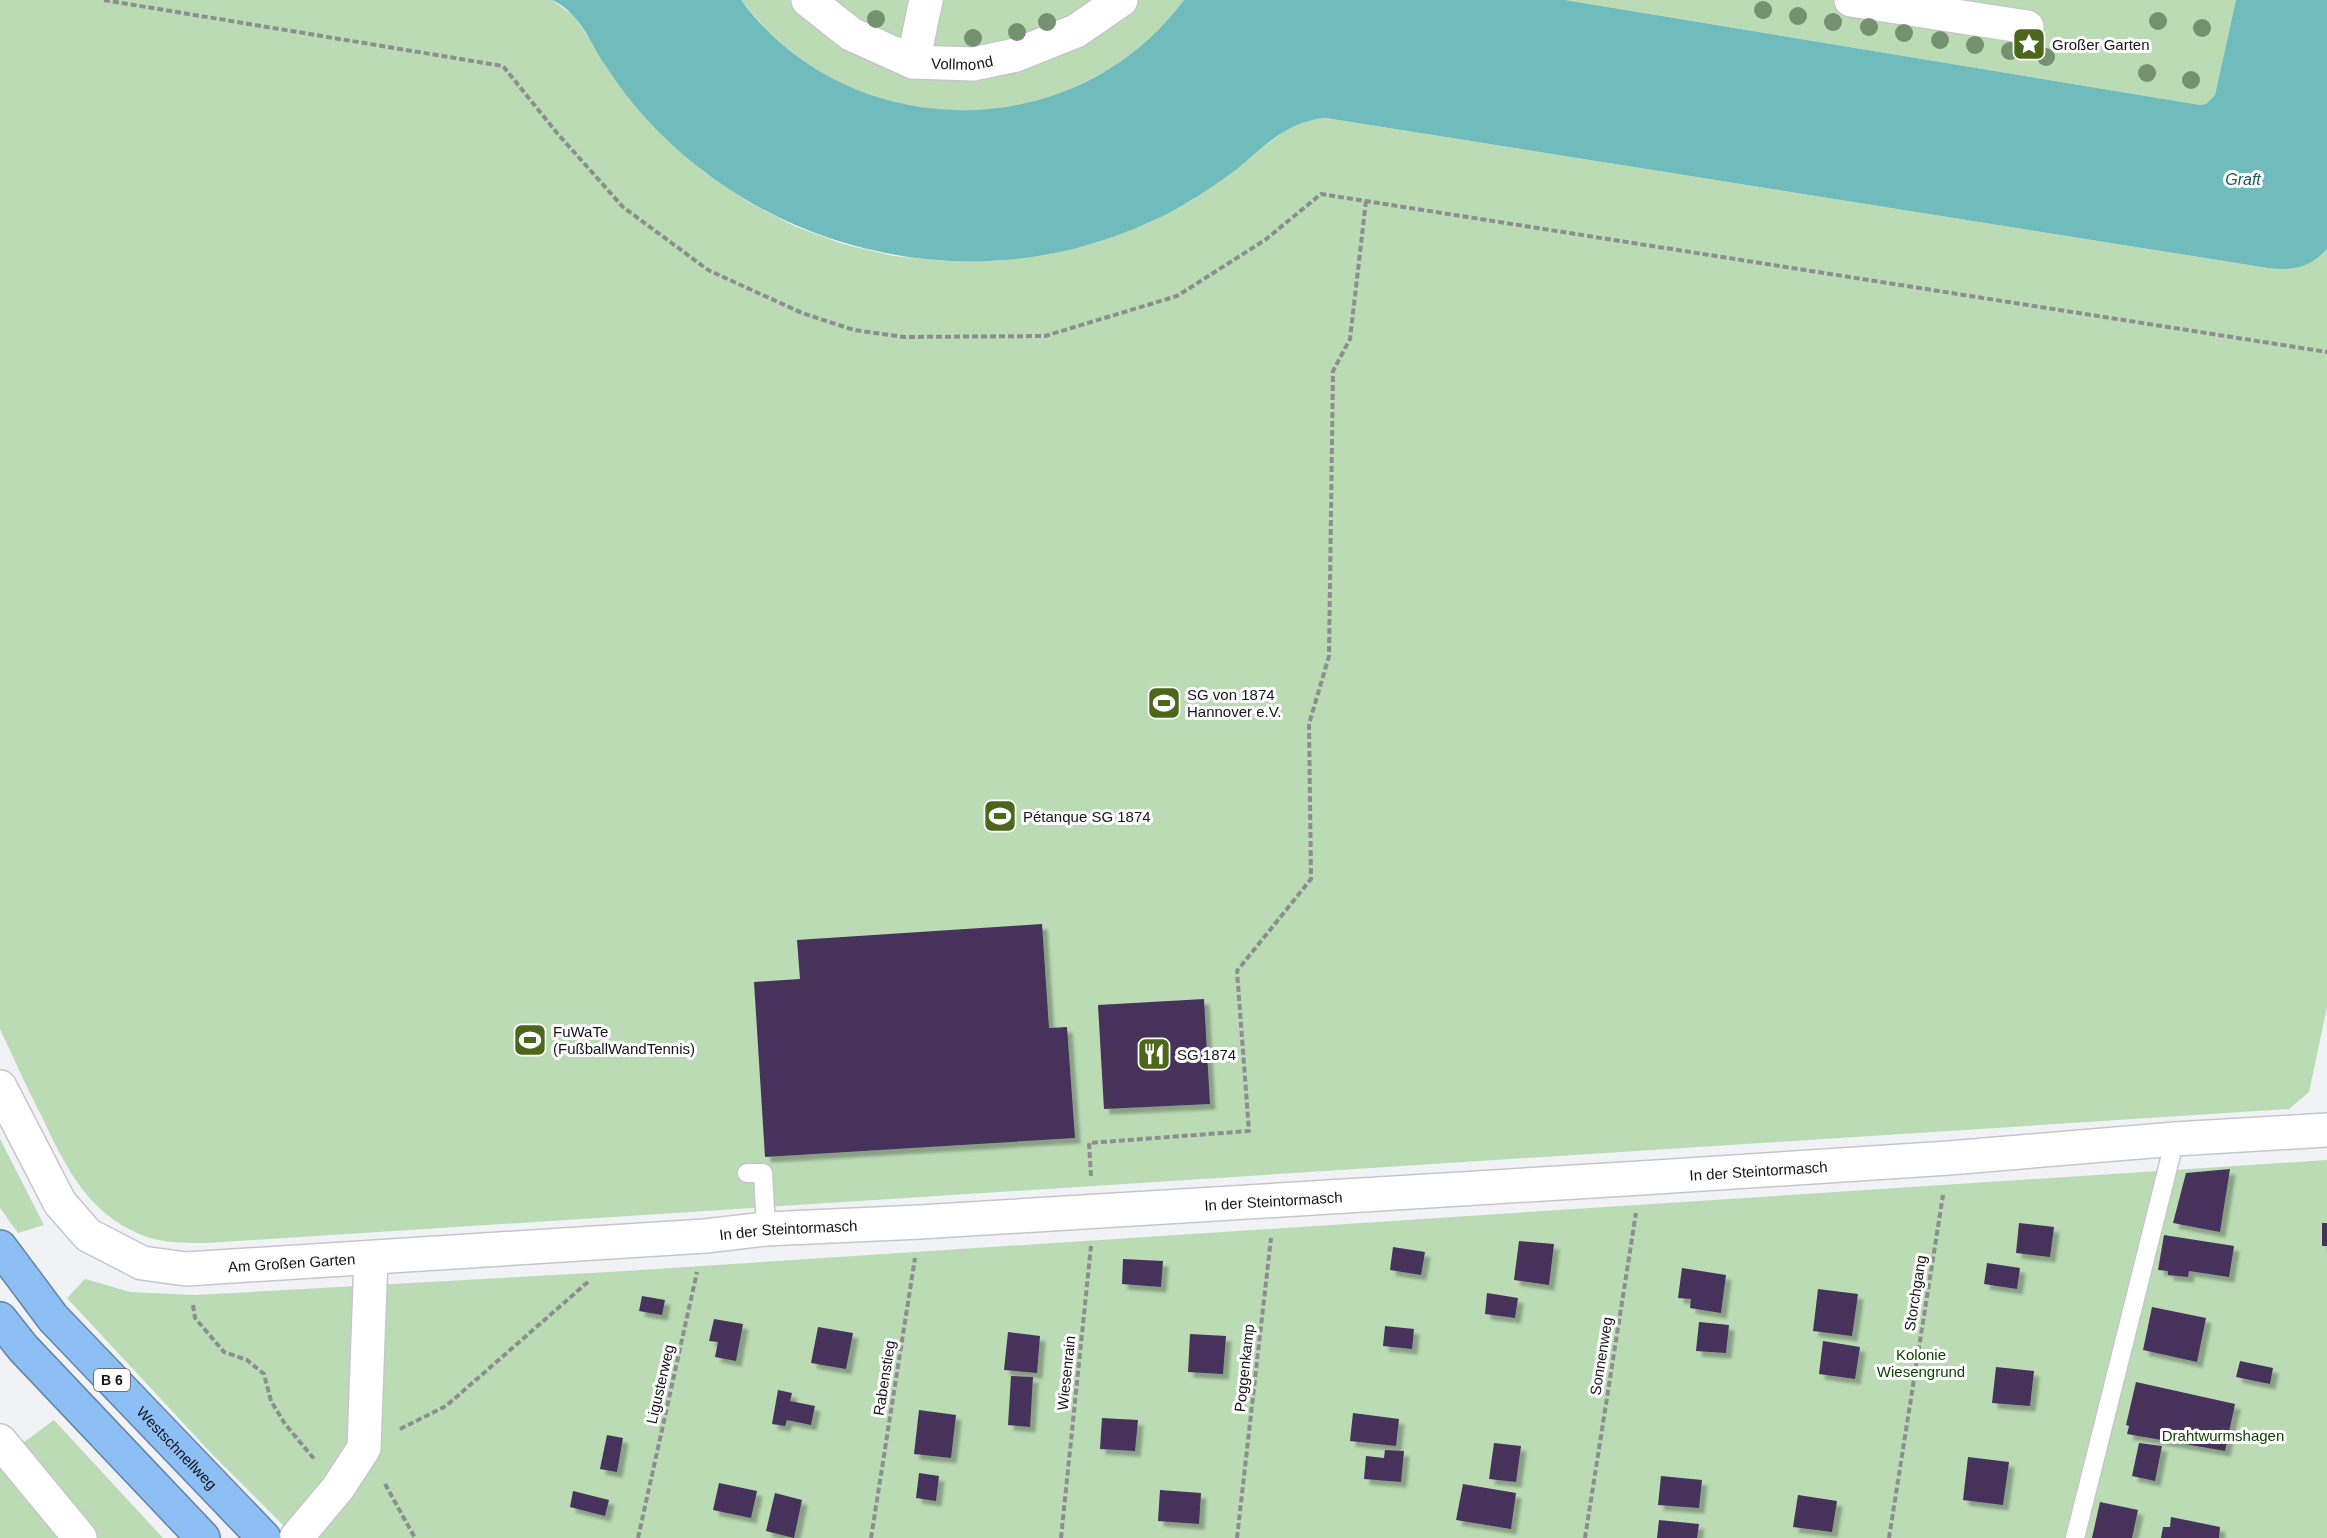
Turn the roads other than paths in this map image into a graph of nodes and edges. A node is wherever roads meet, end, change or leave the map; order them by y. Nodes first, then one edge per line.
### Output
1 (808, 0) edge
2 (926, 0) edge
3 (1121, 0) edge
4 (1851, 0) edge
5 (2027, 27) dead end
6 (913, 62) junction
7 (0, 1087) edge
8 (2326, 1125) edge
9 (2175, 1139) junction
10 (747, 1173) dead end
11 (766, 1229) junction
12 (0, 1247) edge
13 (371, 1258) junction
14 (0, 1319) edge
15 (0, 1441) edge
16 (80, 1538) edge
17 (203, 1538) edge
18 (264, 1538) edge
19 (296, 1538) edge
20 (2075, 1538) edge

1 - 6 street, Vollmond
2 - 6 street
3 - 6 street, Vollmond
4 - 5 street
7 - 13 street, Am Großen Garten
8 - 9 street, In der Steintormasch
9 - 11 street, In der Steintormasch
9 - 20 lane
10 - 11 lane
11 - 13 street, In der Steintormasch
12 - 18 highway, Westschnellweg / B 6
13 - 19 street, Am Großen Garten
14 - 17 highway, B 6
15 - 16 street

